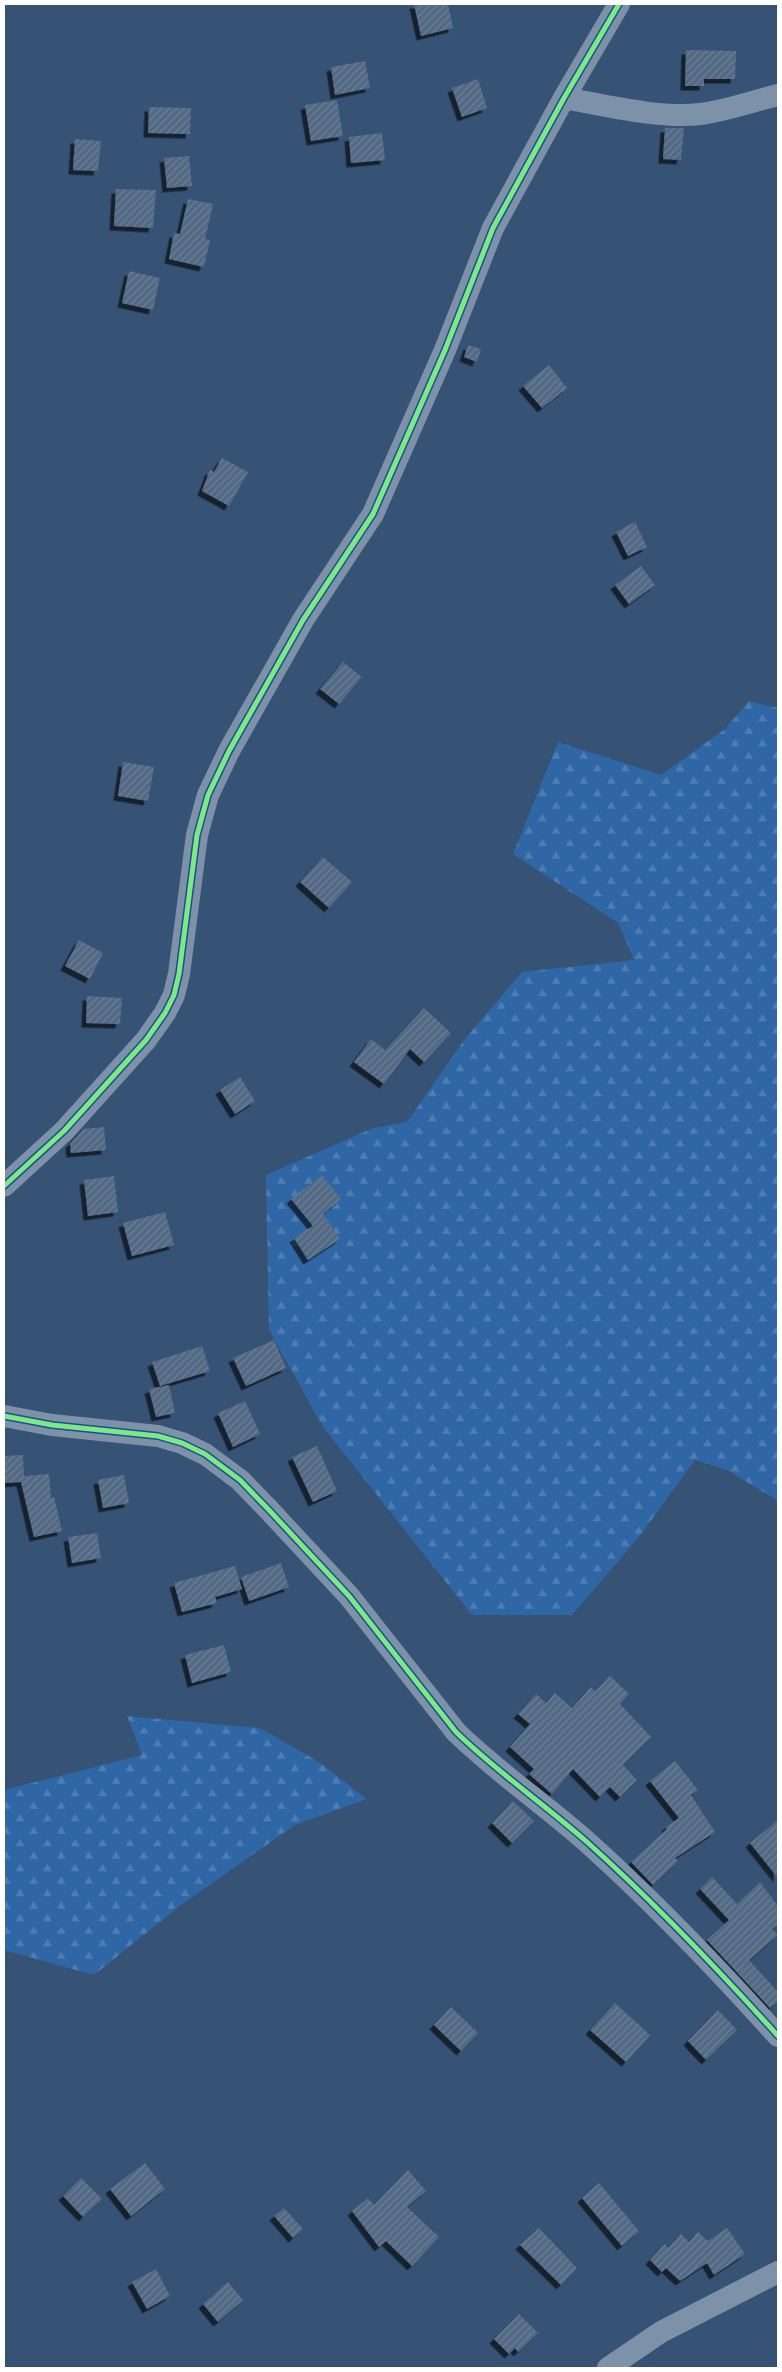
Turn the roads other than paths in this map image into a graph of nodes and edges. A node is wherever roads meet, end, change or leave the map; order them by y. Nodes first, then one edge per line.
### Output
1 (619, 4) edge
2 (778, 95) edge
3 (564, 98) junction
4 (4, 1186) edge
5 (4, 1416) edge
6 (778, 2036) edge
7 (778, 2272) edge
8 (608, 2368) edge

1 - 3 street
2 - 3 street
3 - 4 street
5 - 6 street
7 - 8 street

